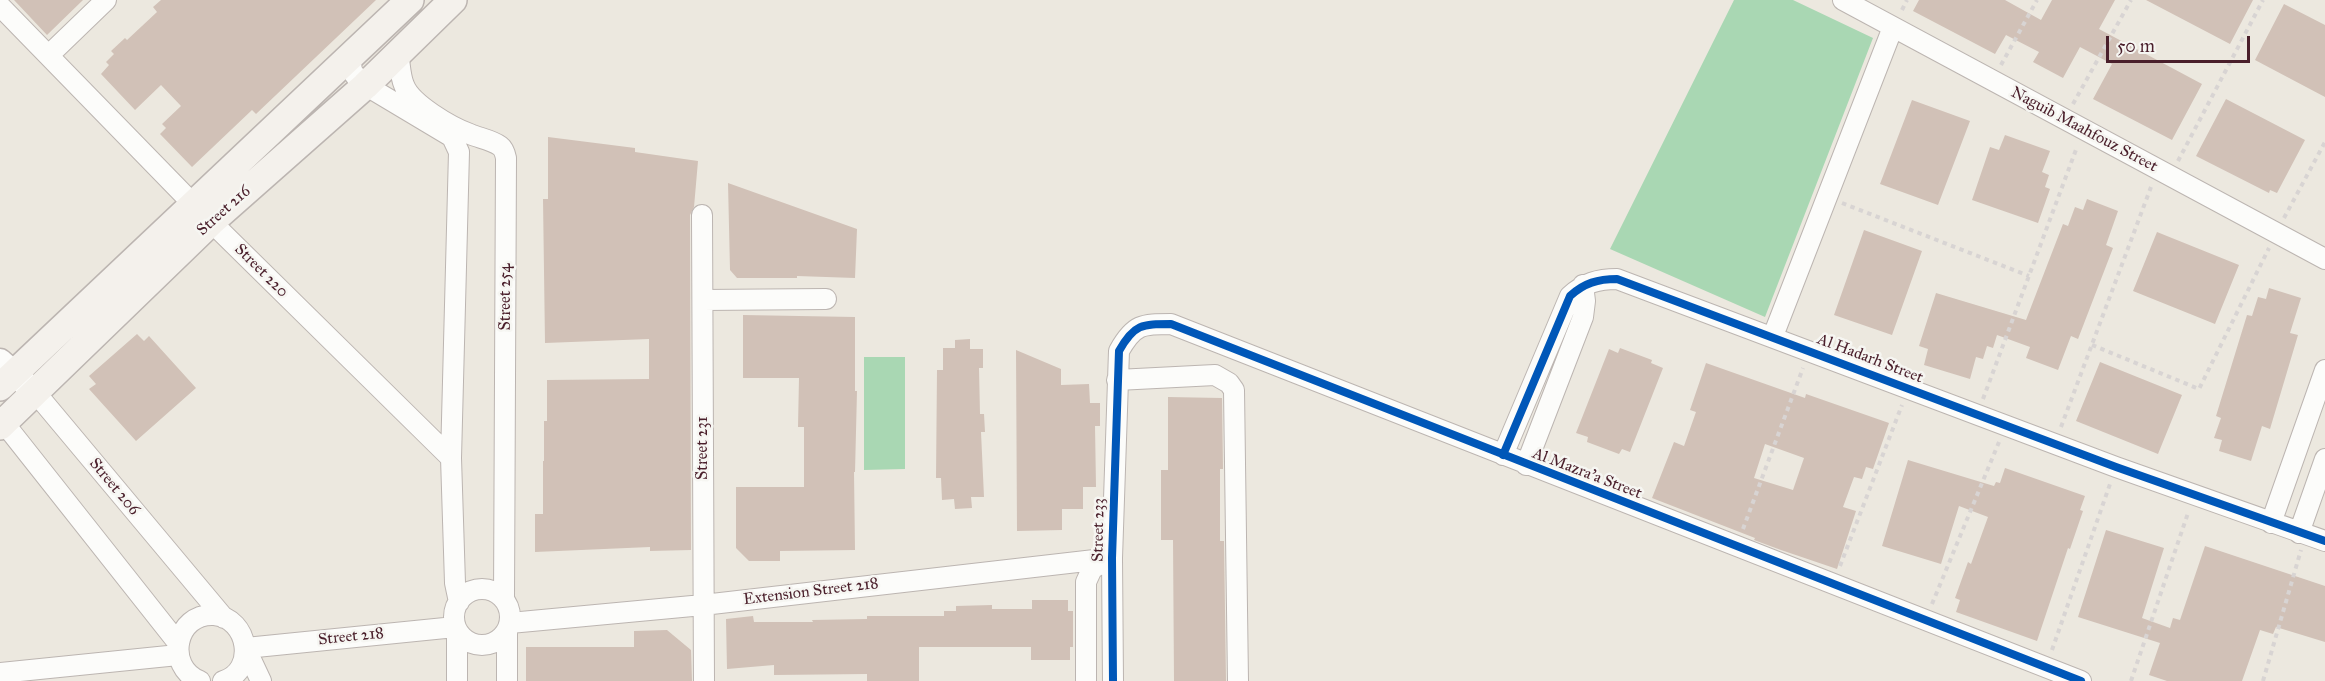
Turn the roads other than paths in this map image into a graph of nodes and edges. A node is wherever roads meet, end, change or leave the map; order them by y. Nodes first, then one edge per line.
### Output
1 (106, 0) edge
2 (410, 0) edge
3 (453, 0) edge
4 (1843, 0) edge
5 (0, 6) edge
6 (1893, 27) junction
7 (398, 53) junction
8 (49, 55) junction
9 (350, 57) junction
10 (365, 86) junction
11 (202, 214) junction
12 (702, 215) dead end
13 (2325, 259) edge
14 (1583, 285) junction
15 (826, 299) dead end
16 (703, 300) junction
17 (1773, 336) junction
18 (2325, 370) edge
19 (5, 374) edge
20 (1117, 380) junction
21 (35, 392) junction
22 (2, 425) edge
23 (1503, 455) junction
24 (451, 458) junction
25 (2325, 459) edge
26 (1526, 465) junction
27 (2271, 523) junction
28 (2302, 534) junction
29 (2325, 541) edge
30 (1112, 558) junction
31 (504, 599) junction
32 (459, 602) junction
33 (703, 605) junction
34 (224, 618) junction
35 (509, 627) junction
36 (456, 628) junction
37 (246, 648) junction
38 (178, 649) junction
39 (0, 673) edge
40 (200, 681) edge
41 (223, 681) edge
42 (261, 681) edge
43 (457, 681) edge
44 (507, 681) edge
45 (704, 681) edge
46 (1086, 681) edge
47 (1113, 681) edge
48 (1238, 681) edge
49 (2081, 681) edge

1 - 8 street
2 - 9 main road, Street 216
3 - 7 main road, Street 216
4 - 6 street, Naguib Maahfouz Street
5 - 8 street, Street 220
6 - 13 street, Naguib Maahfouz Street
6 - 17 street
7 - 10 main road, Street 216
7 - 31 street, Street 254
8 - 11 street, Street 220
9 - 10 street
9 - 11 main road, Street 216
10 - 11 main road, Street 216
10 - 24 street
11 - 19 main road, Street 216
11 - 21 main road, Street 216
11 - 24 street, Street 220
12 - 16 street, Street 231
14 - 17 street, Al Hadarh Street
14 - 23 street
14 - 26 street
15 - 16 street
16 - 33 street, Street 231
17 - 27 street, Al Hadarh Street
18 - 27 street
19 - 21 street, Street 206
20 - 23 street, Al Mazra'a Street
20 - 30 street, Street 233
20 - 48 street
21 - 22 main road, Street 216
21 - 34 street, Street 206
22 - 38 street
23 - 26 street, Al Mazra'a Street
24 - 32 street
25 - 28 street
26 - 49 street, Al Mazra'a Street
27 - 28 street, Al Hadarh Street
28 - 29 street, Al Hadarh Street
30 - 33 street, Extension Street 218
30 - 46 street, Street 233
30 - 47 street, Street 233
31 - 32 street
31 - 35 street
32 - 36 street
33 - 35 street, Extension Street 218
33 - 45 street, Street 231
34 - 37 street, Street 206
34 - 38 street
35 - 36 street
35 - 44 street
36 - 37 street, Street 218
36 - 43 street
37 - 41 street
37 - 42 street
38 - 39 street
38 - 40 street

